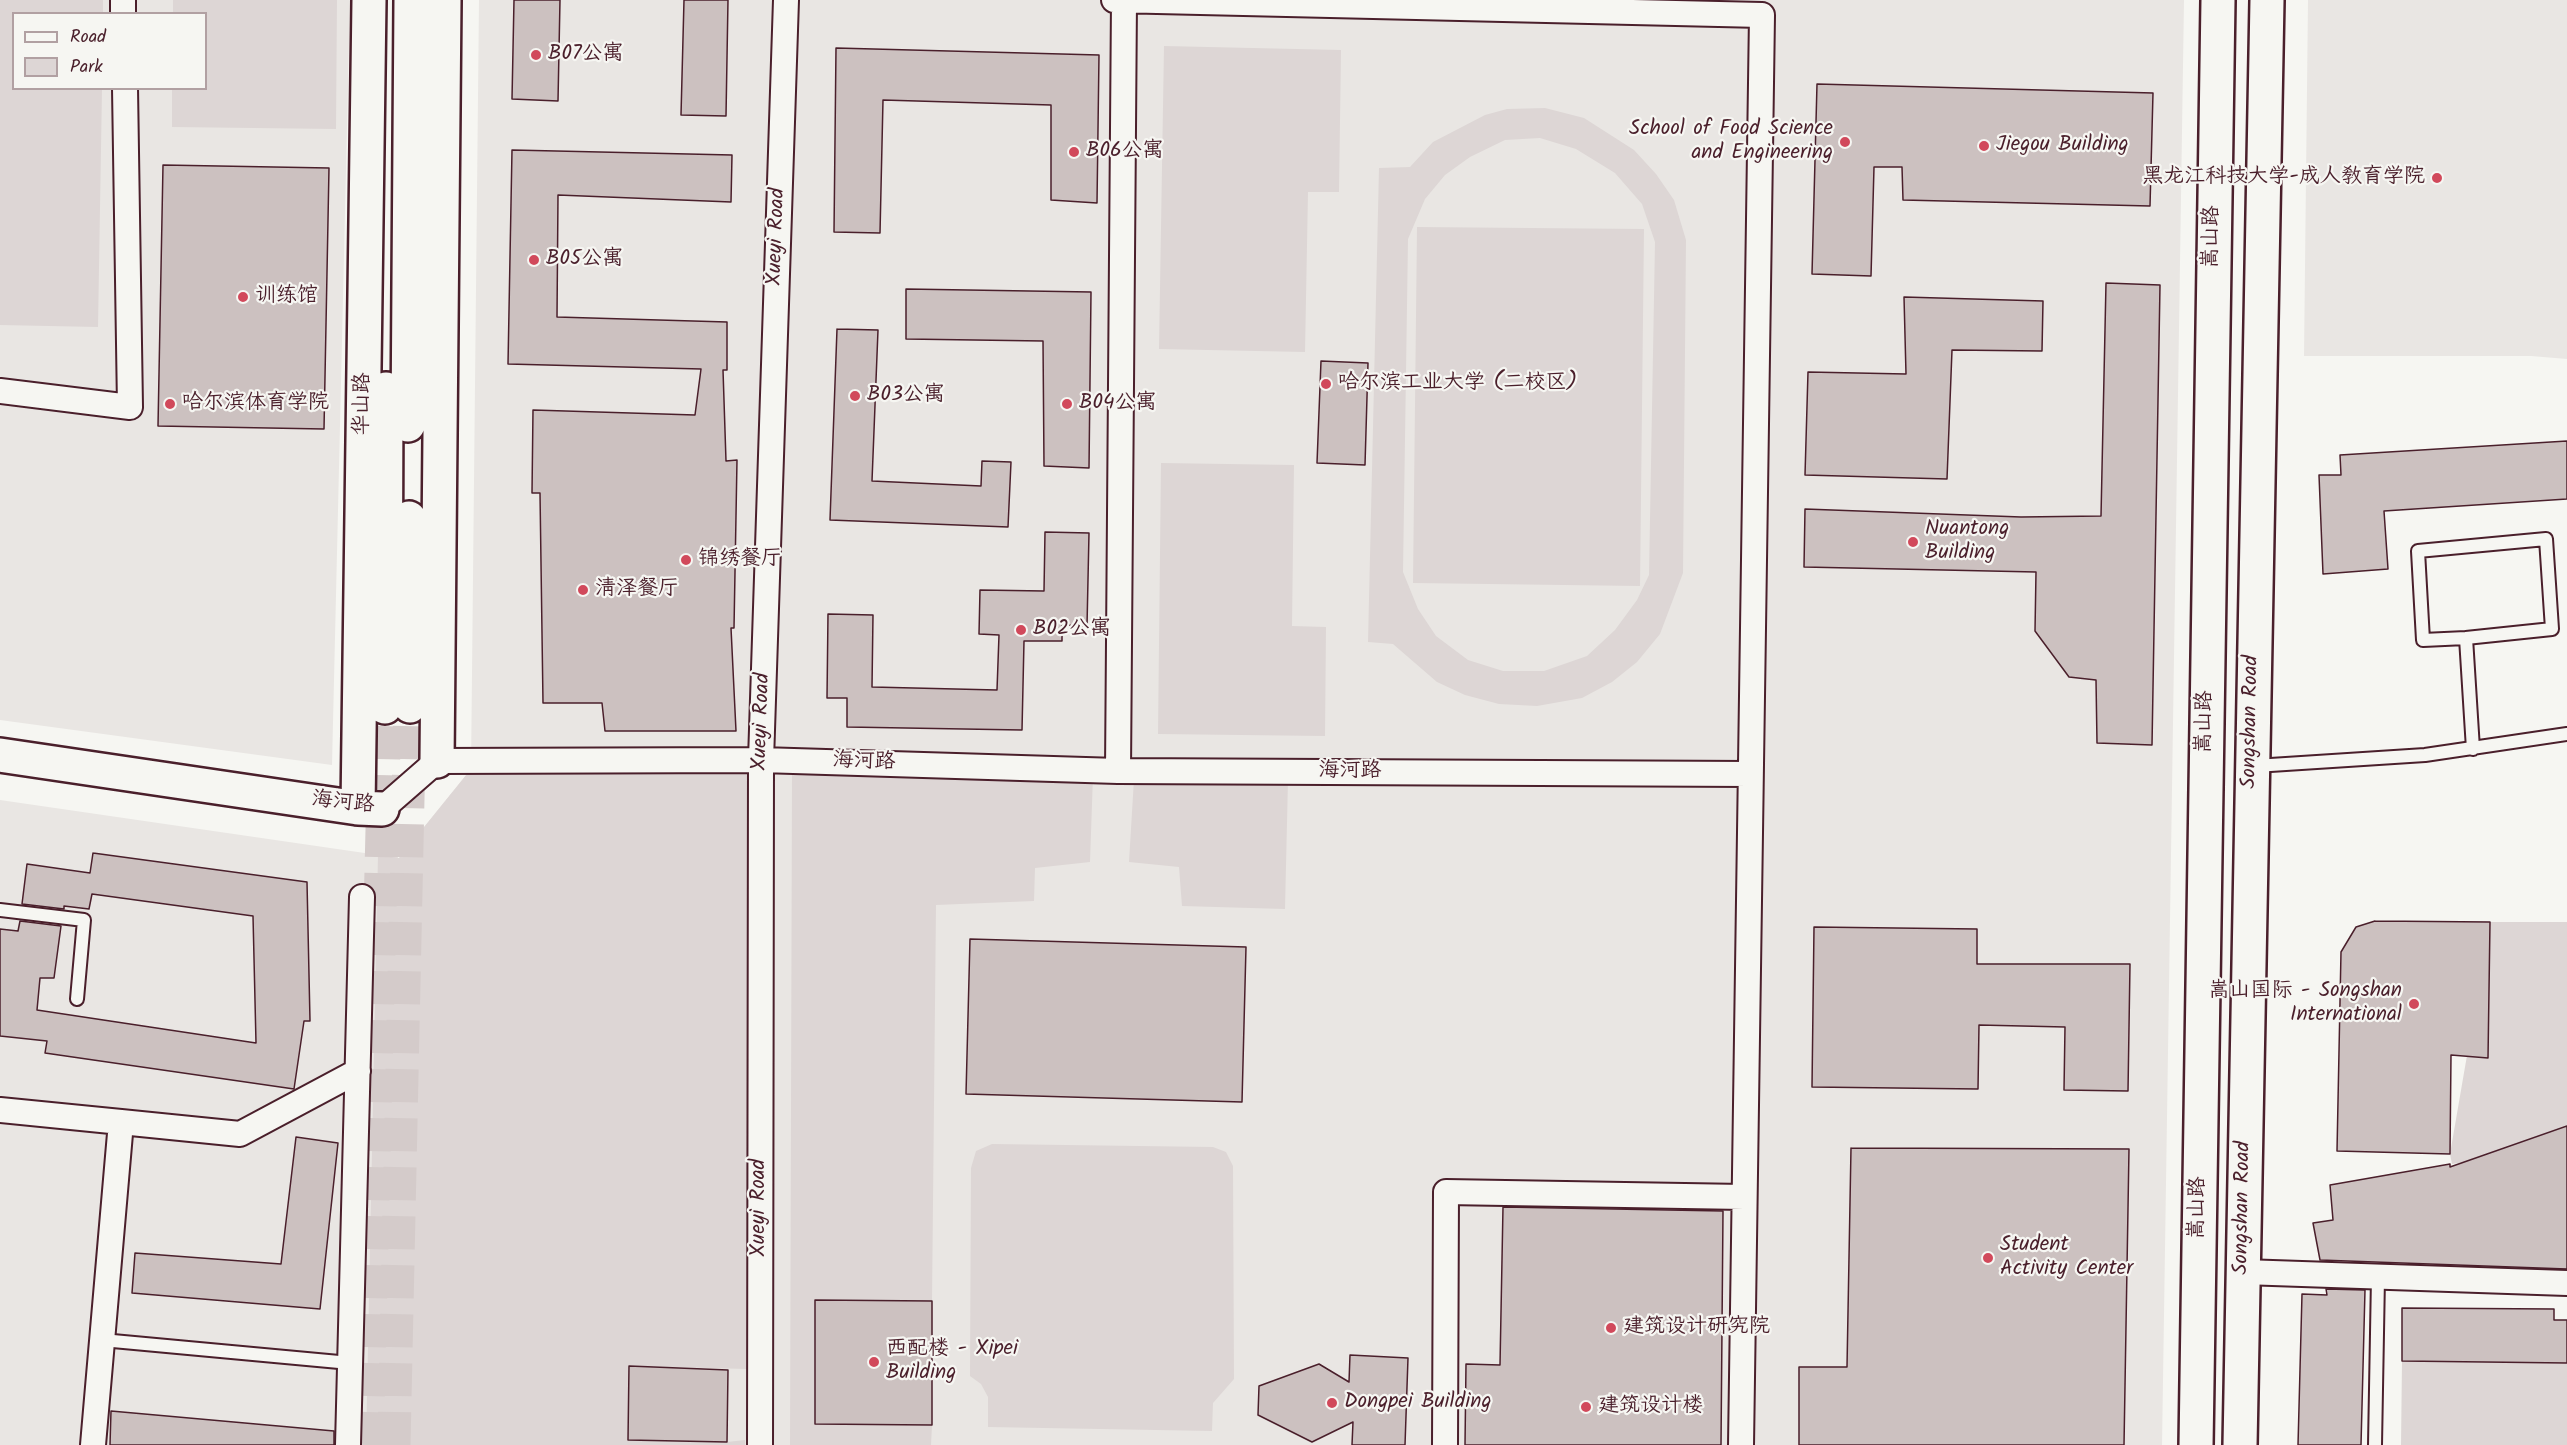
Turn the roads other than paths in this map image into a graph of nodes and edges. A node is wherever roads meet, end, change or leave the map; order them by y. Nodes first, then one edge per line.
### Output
1 (369, 0) edge
2 (388, 0) edge
3 (411, 0) edge
4 (444, 0) edge
5 (786, 0) edge
6 (1114, 0) edge
7 (1124, 0) edge
8 (2218, 0) edge
9 (2267, 0) edge
10 (125, 90) edge
11 (0, 391) edge
12 (2466, 638) junction
13 (2567, 734) edge
14 (2473, 748) junction
15 (0, 755) edge
16 (437, 760) junction
17 (761, 760) junction
18 (2251, 766) junction
19 (1118, 771) junction
20 (1750, 774) junction
21 (370, 809) junction
22 (362, 897) dead end
23 (0, 910) edge
24 (77, 999) dead end
25 (358, 1071) junction
26 (0, 1110) edge
27 (121, 1122) junction
28 (1744, 1197) junction
29 (2242, 1272) junction
30 (2378, 1277) junction
31 (2567, 1283) edge
32 (102, 1340) junction
33 (350, 1363) junction
34 (93, 1445) edge
35 (348, 1445) edge
36 (760, 1445) edge
37 (1445, 1445) edge
38 (1741, 1445) edge
39 (2196, 1445) edge
40 (2240, 1445) edge
41 (2375, 1445) edge

1 - 21 main road, 华山路
2 - 3 main road, 华山路
4 - 16 main road
5 - 17 street, Xueyi Road
6 - 7 street
7 - 19 street
7 - 20 street
8 - 39 main road, 嵩山路
9 - 18 main road, Songshan Road
10 - 11 street
12 - 12 lane
12 - 14 lane
13 - 14 lane
14 - 18 lane
15 - 21 main road, 海河路
16 - 17 street, 海河路
16 - 21 street, 海河路
17 - 19 street, 海河路
17 - 36 street, Xueyi Road
18 - 29 main road, Songshan Road
19 - 20 street, 海河路
20 - 28 street
22 - 25 street
23 - 24 lane
25 - 27 street
25 - 33 street
26 - 27 street
27 - 32 street
28 - 37 street
28 - 38 street
29 - 30 street
29 - 40 main road, Songshan Road
30 - 31 street
30 - 41 lane
32 - 33 lane
32 - 34 street
33 - 35 street

